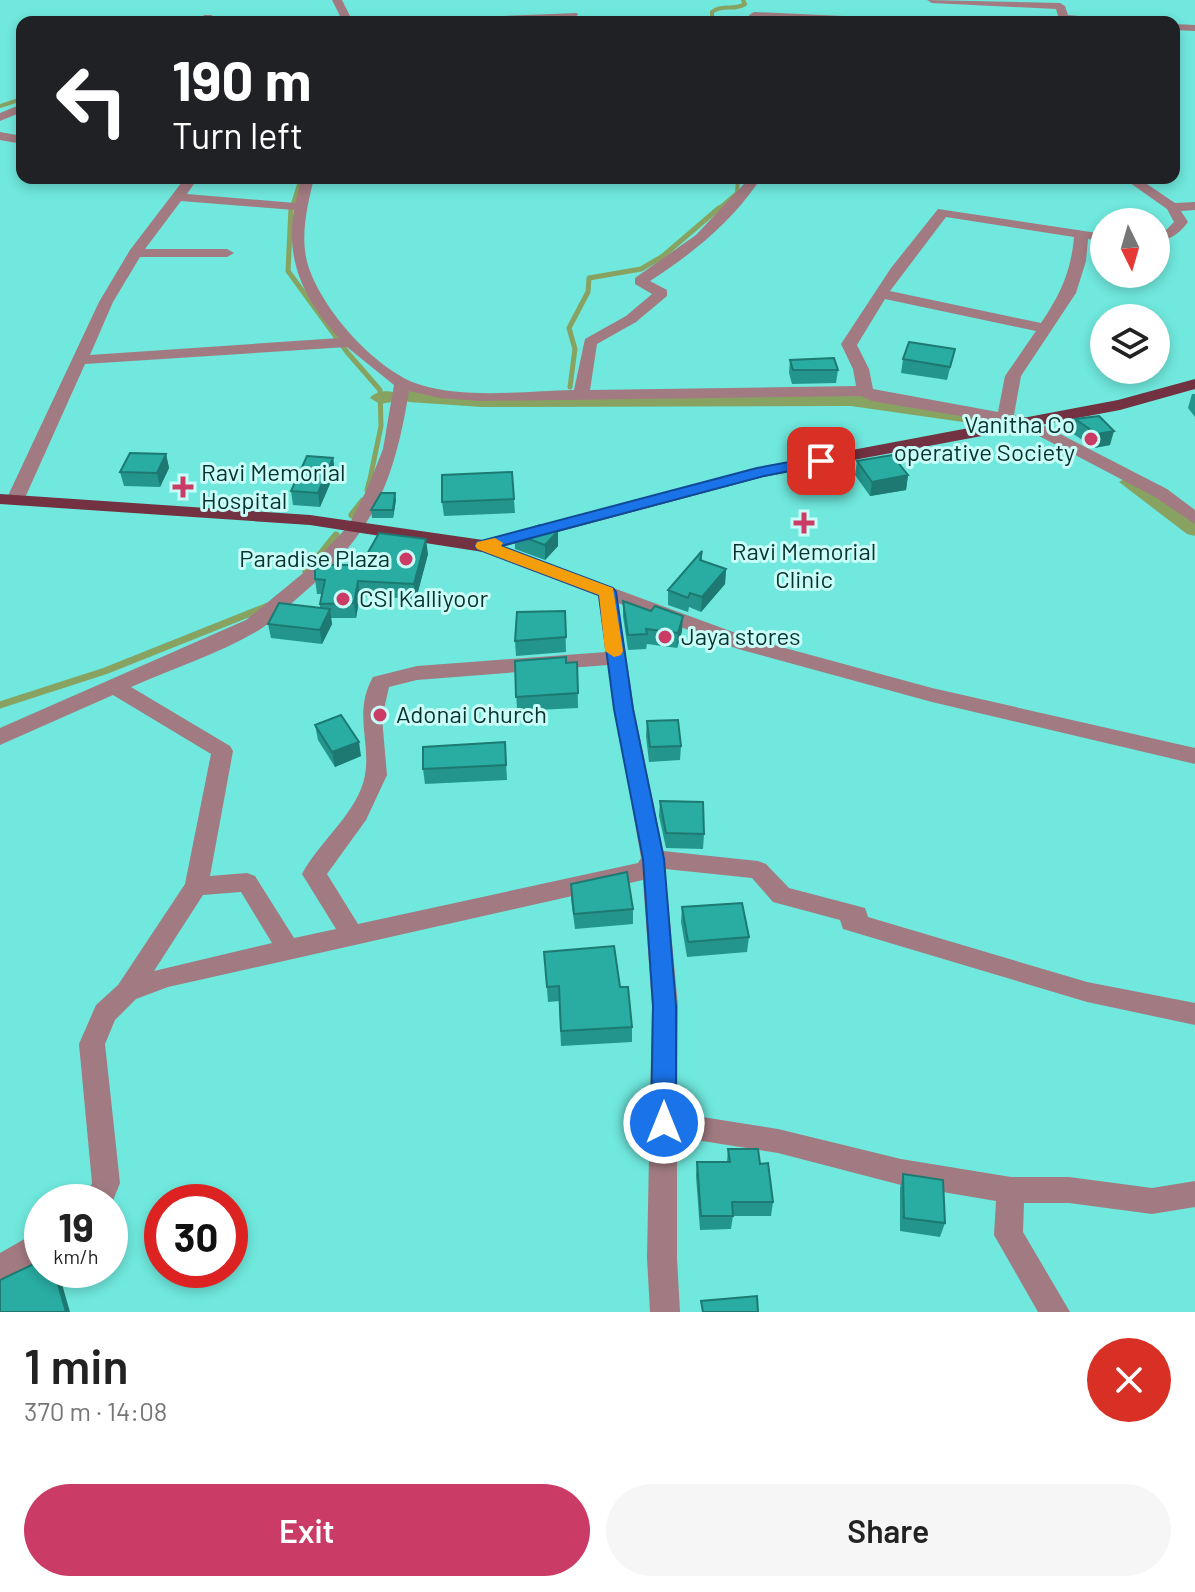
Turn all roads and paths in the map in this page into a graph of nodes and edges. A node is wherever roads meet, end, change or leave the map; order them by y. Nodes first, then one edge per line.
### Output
1 (932, 0) edge
2 (1072, 1) edge
3 (461, 6) dead end
4 (1060, 6) junction
5 (573, 15) dead end
6 (472, 16) edge
7 (554, 16) edge
8 (1064, 16) edge
9 (187, 184) edge
10 (306, 184) edge
11 (751, 184) edge
12 (1138, 184) edge
13 (177, 197) junction
14 (301, 206) junction
15 (1195, 206) edge
16 (1172, 207) junction
17 (1170, 234) edge
18 (1081, 236) junction
19 (1090, 237) edge
20 (135, 253) junction
21 (227, 253) dead end
22 (881, 294) junction
23 (1047, 329) junction
24 (351, 342) junction
25 (78, 360) junction
26 (402, 384) junction
27 (1195, 384) edge
28 (865, 391) junction
29 (581, 395) junction
30 (1005, 419) junction
31 (1025, 422) junction
32 (7, 500) edge
33 (1195, 519) edge
34 (357, 527) junction
35 (483, 546) junction
36 (607, 592) junction
37 (615, 658) junction
38 (114, 686) junction
39 (0, 737) edge
40 (1195, 756) edge
41 (653, 859) junction
42 (196, 886) junction
43 (353, 937) junction
44 (289, 951) junction
45 (127, 992) junction
46 (1195, 1014) edge
47 (664, 1123) junction
48 (106, 1184) edge
49 (1011, 1190) junction
50 (1195, 1194) edge
51 (24, 1254) edge
52 (0, 1269) edge
53 (665, 1312) edge
54 (1055, 1312) edge

1 - 4 street
2 - 4 street
3 - 6 street
4 - 8 street
5 - 7 street
9 - 13 street
10 - 14 street
11 - 29 street
12 - 16 street
13 - 14 street
13 - 20 street
14 - 24 street
15 - 16 street
16 - 17 street
18 - 19 street
18 - 22 street
18 - 23 street
20 - 21 street
20 - 25 street
22 - 23 street
22 - 28 street
23 - 30 street
24 - 25 street
24 - 26 street
25 - 32 street
26 - 29 street
26 - 34 street
27 - 31 main road
28 - 29 street
28 - 30 street
30 - 31 street
31 - 33 street
31 - 35 main road
32 - 34 main road
34 - 35 main road
34 - 38 street
35 - 36 street
36 - 37 street
36 - 40 street
37 - 41 street
37 - 43 street
38 - 39 street
38 - 42 street
41 - 43 street
41 - 46 street
41 - 47 street
42 - 44 street
42 - 45 street
43 - 44 street
44 - 45 street
45 - 48 street
47 - 49 street
47 - 53 street
49 - 50 street
49 - 54 street
51 - 52 street

